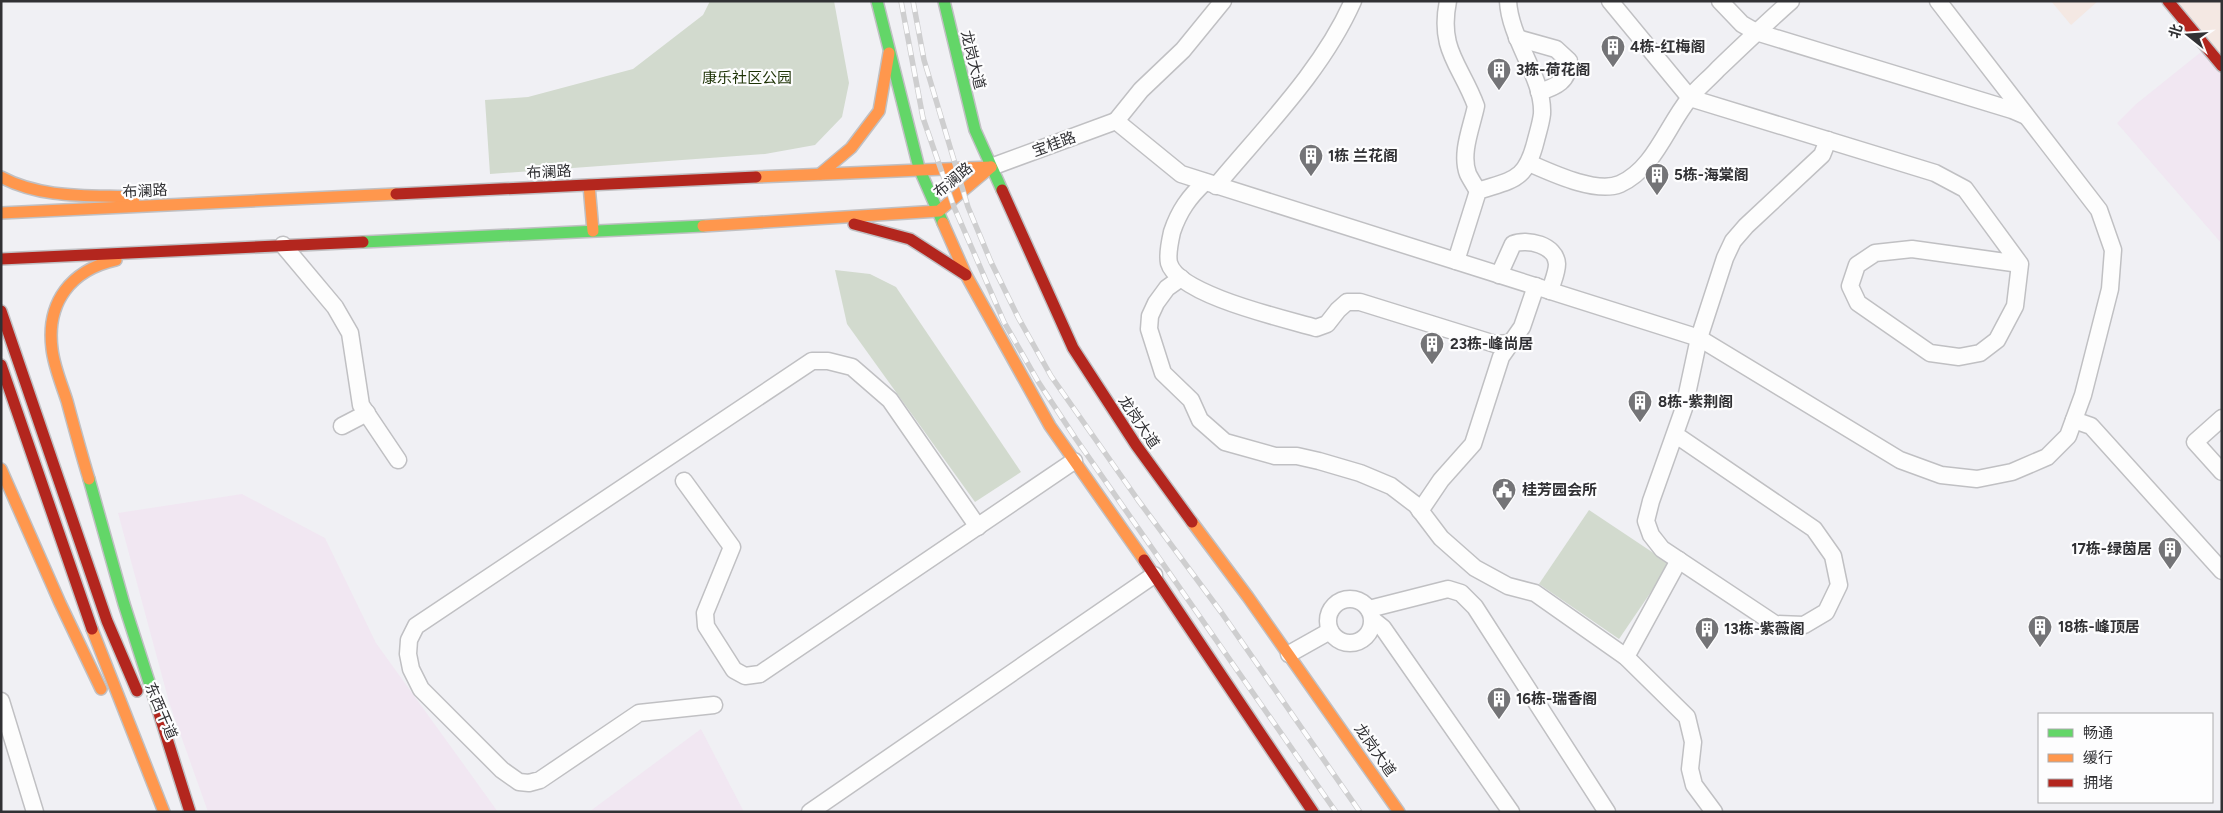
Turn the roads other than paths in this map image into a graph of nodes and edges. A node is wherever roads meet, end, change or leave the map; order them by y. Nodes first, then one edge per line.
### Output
1 (877, 1) edge
2 (944, 1) edge
3 (1224, 1) edge
4 (1353, 1) edge
5 (1448, 1) edge
6 (1508, 1) edge
7 (1610, 1) edge
8 (1720, 1) edge
9 (1791, 1) edge
10 (1938, 1) edge
11 (2168, 1) edge
12 (1756, 32) junction
13 (1517, 38) junction
14 (889, 53) junction
15 (2222, 66) edge
16 (1539, 92) junction
17 (1690, 98) junction
18 (2028, 117) junction
19 (1116, 121) junction
20 (1828, 140) junction
21 (1529, 163) junction
22 (991, 167) junction
23 (920, 168) junction
24 (820, 174) junction
25 (1, 177) edge
26 (1210, 184) junction
27 (589, 185) junction
28 (1478, 191) junction
29 (216, 202) junction
30 (939, 211) junction
31 (1, 214) edge
32 (832, 218) junction
33 (593, 231) junction
34 (283, 245) junction
35 (214, 248) junction
36 (1, 259) edge
37 (1456, 261) junction
38 (2020, 264) junction
39 (966, 275) junction
40 (1500, 275) junction
41 (1181, 278) junction
42 (1543, 289) junction
43 (1, 311) edge
44 (1699, 338) junction
45 (1510, 343) junction
46 (1, 365) edge
47 (367, 413) junction
48 (2222, 418) edge
49 (2074, 420) junction
50 (342, 426) dead end
51 (1676, 435) junction
52 (398, 460) dead end
53 (1074, 461) junction
54 (1, 469) edge
55 (2222, 472) edge
56 (684, 481) dead end
57 (1420, 511) junction
58 (978, 526) junction
59 (1679, 560) junction
60 (2222, 571) edge
61 (1154, 575) junction
62 (1371, 615) junction
63 (1330, 631) junction
64 (1289, 654) junction
65 (1626, 656) junction
66 (1, 701) edge
67 (142, 703) dead end
68 (714, 705) dead end
69 (149, 721) dead end
70 (1591, 788) junction
71 (36, 812) edge
72 (163, 812) edge
73 (189, 812) edge
74 (810, 812) edge
75 (1313, 812) edge
76 (1399, 812) edge
77 (1511, 812) edge
78 (1607, 812) edge
79 (1617, 812) edge
80 (1714, 812) edge

1 - 14 main road
2 - 22 main road, 龙岗大道
3 - 19 street
4 - 26 street
5 - 28 street
6 - 13 street
7 - 17 street
8 - 12 street
9 - 12 street
10 - 18 street
11 - 15 main road
12 - 17 street
12 - 18 street
13 - 16 street
13 - 16 street
14 - 23 main road
14 - 24 main road
16 - 21 street
17 - 20 street
17 - 21 street
18 - 49 street
19 - 22 street, 宝桂路
19 - 26 street
20 - 38 street
20 - 44 street
21 - 28 street
22 - 23 main road, 布澜路
22 - 30 main road, 布澜路
22 - 64 main road, 龙岗大道
23 - 24 main road, 布澜路
23 - 30 main road
24 - 27 main road, 布澜路
25 - 29 main road
26 - 37 street
26 - 41 street
27 - 29 main road, 布澜路
27 - 33 main road
28 - 37 street
29 - 31 main road, 布澜路
30 - 32 main road, 布澜路
30 - 39 main road
32 - 33 main road, 布澜路
32 - 39 main road
33 - 34 main road, 布澜路
34 - 35 main road, 布澜路
34 - 47 street
35 - 36 main road, 布澜路
35 - 73 main road
37 - 40 street
38 - 38 street
39 - 53 main road
40 - 42 street
40 - 42 street
41 - 45 street
41 - 57 street
42 - 44 street
42 - 45 street
43 - 67 main road, 东西干道
44 - 49 street
44 - 51 street
45 - 57 street
46 - 72 main road
47 - 50 street
47 - 52 street
48 - 55 street
49 - 60 street
51 - 59 street
51 - 59 street
53 - 58 street
53 - 61 main road
54 - 72 main road
56 - 58 street
57 - 65 street
58 - 68 street
59 - 65 street
61 - 74 street
61 - 75 main road
62 - 63 street
62 - 63 street
62 - 70 street
62 - 77 street
63 - 64 street
64 - 76 main road, 龙岗大道
65 - 80 street
66 - 71 street
69 - 73 main road, 东西干道
70 - 78 street
70 - 79 street

